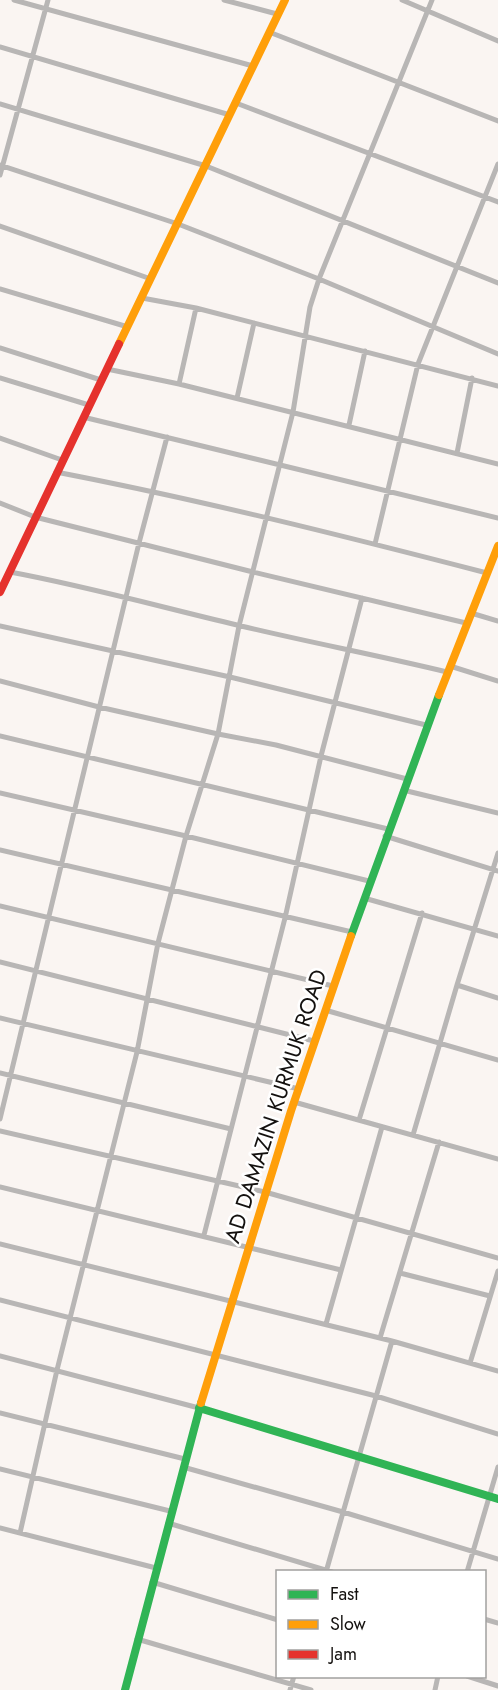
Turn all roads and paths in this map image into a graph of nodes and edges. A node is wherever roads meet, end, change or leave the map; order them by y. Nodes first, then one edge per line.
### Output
1 (14, 0) edge
2 (48, 0) edge
3 (224, 0) edge
4 (285, 0) edge
5 (402, 0) edge
6 (432, 0) edge
7 (46, 9) junction
8 (428, 10) junction
9 (277, 14) junction
10 (269, 32) junction
11 (498, 42) edge
12 (0, 47) edge
13 (34, 55) junction
14 (253, 66) junction
15 (399, 82) junction
16 (0, 104) edge
17 (236, 104) junction
18 (19, 109) junction
19 (230, 115) junction
20 (498, 121) edge
21 (370, 153) junction
22 (498, 164) edge
23 (1, 165) edge
24 (206, 166) junction
25 (0, 175) edge
26 (485, 197) junction
27 (498, 202) edge
28 (342, 220) junction
29 (178, 224) junction
30 (0, 226) edge
31 (457, 266) junction
32 (151, 279) junction
33 (318, 279) junction
34 (498, 283) edge
35 (0, 289) edge
36 (142, 298) junction
37 (196, 308) junction
38 (254, 323) junction
39 (128, 327) junction
40 (433, 327) junction
41 (306, 336) junction
42 (0, 348) edge
43 (365, 351) junction
44 (498, 354) edge
45 (418, 364) junction
46 (107, 369) junction
47 (0, 378) edge
48 (472, 378) junction
49 (101, 380) junction
50 (180, 384) junction
51 (498, 386) edge
52 (237, 398) junction
53 (89, 405) junction
54 (293, 412) junction
55 (83, 417) junction
56 (349, 425) junction
57 (167, 437) junction
58 (0, 438) edge
59 (400, 438) junction
60 (458, 453) junction
61 (62, 460) junction
62 (498, 464) edge
63 (279, 466) junction
64 (56, 472) junction
65 (388, 490) junction
66 (154, 491) junction
67 (0, 503) edge
68 (35, 517) junction
69 (266, 517) junction
70 (498, 518) edge
71 (139, 543) junction
72 (375, 544) junction
73 (498, 546) edge
74 (10, 572) junction
75 (253, 572) junction
76 (487, 573) junction
77 (1, 587) edge
78 (126, 598) junction
79 (362, 598) junction
80 (470, 613) junction
81 (498, 621) edge
82 (466, 623) junction
83 (239, 626) junction
84 (0, 627) edge
85 (349, 649) junction
86 (113, 652) junction
87 (449, 669) junction
88 (230, 677) junction
89 (0, 681) edge
90 (498, 681) edge
91 (335, 703) junction
92 (99, 707) junction
93 (426, 725) junction
94 (218, 734) junction
95 (0, 736) edge
96 (87, 756) junction
97 (321, 756) junction
98 (407, 779) junction
99 (202, 784) junction
100 (403, 790) junction
101 (0, 795) edge
102 (310, 810) junction
103 (74, 811) junction
104 (498, 813) edge
105 (387, 833) junction
106 (186, 836) junction
107 (0, 850) edge
108 (498, 854) edge
109 (298, 864) junction
110 (61, 865) junction
111 (496, 870) edge
112 (369, 881) junction
113 (171, 889) junction
114 (364, 898) junction
115 (0, 906) edge
116 (422, 913) junction
117 (48, 918) junction
118 (285, 918) junction
119 (474, 929) junction
120 (352, 932) junction
121 (498, 936) edge
122 (158, 943) junction
123 (0, 962) edge
124 (271, 970) junction
125 (36, 971) junction
126 (457, 985) junction
127 (333, 986) junction
128 (498, 998) edge
129 (147, 999) junction
130 (325, 1010) junction
131 (0, 1018) edge
132 (23, 1024) junction
133 (257, 1026) junction
134 (388, 1027) junction
135 (314, 1041) junction
136 (440, 1043) junction
137 (137, 1052) junction
138 (498, 1060) edge
139 (0, 1073) edge
140 (10, 1076) junction
141 (244, 1076) junction
142 (299, 1089) junction
143 (294, 1102) junction
144 (124, 1103) junction
145 (0, 1119) edge
146 (359, 1120) junction
147 (382, 1127) junction
148 (231, 1129) junction
149 (0, 1131) edge
150 (413, 1135) junction
151 (439, 1142) junction
152 (111, 1157) junction
153 (498, 1159) edge
154 (218, 1182) junction
155 (0, 1187) edge
156 (265, 1192) junction
157 (97, 1209) junction
158 (356, 1218) junction
159 (412, 1233) junction
160 (204, 1235) junction
161 (0, 1244) edge
162 (248, 1247) junction
163 (498, 1258) edge
164 (83, 1265) junction
165 (341, 1270) junction
166 (498, 1271) edge
167 (400, 1273) junction
168 (490, 1296) junction
169 (0, 1300) edge
170 (231, 1301) junction
171 (70, 1318) junction
172 (326, 1324) junction
173 (380, 1338) junction
174 (392, 1341) junction
175 (215, 1354) junction
176 (0, 1356) edge
177 (470, 1363) junction
178 (57, 1370) junction
179 (498, 1371) edge
180 (376, 1396) junction
181 (199, 1408) junction
182 (0, 1413) edge
183 (45, 1424) junction
184 (498, 1434) edge
185 (359, 1457) junction
186 (184, 1463) junction
187 (498, 1467) edge
188 (0, 1469) edge
189 (33, 1477) junction
190 (488, 1496) junction
191 (498, 1499) edge
192 (170, 1511) junction
193 (343, 1512) junction
194 (167, 1522) junction
195 (0, 1528) edge
196 (20, 1533) junction
197 (472, 1552) junction
198 (498, 1559) edge
199 (156, 1568) junction
200 (325, 1570) edge
201 (328, 1570) edge
202 (468, 1570) edge
203 (152, 1582) junction
204 (276, 1619) edge
205 (137, 1639) junction
206 (470, 1678) edge
207 (498, 1686) edge
208 (291, 1687) edge
209 (124, 1690) edge
210 (311, 1690) edge

1 - 7 street
2 - 7 street
3 - 9 street
4 - 9 main road
5 - 8 street
6 - 8 street
7 - 13 street
7 - 14 street
8 - 11 street
8 - 15 street
9 - 10 main road
10 - 14 main road
10 - 15 street
12 - 13 street
13 - 18 street
13 - 19 street
14 - 17 main road
15 - 20 street
15 - 21 street
16 - 18 street
17 - 19 main road
17 - 21 street
18 - 23 street
18 - 24 street
19 - 24 main road
21 - 26 street
21 - 28 street
22 - 26 street
23 - 25 street
23 - 29 street
24 - 28 street
24 - 29 main road
26 - 27 street
26 - 31 street
28 - 31 street
28 - 33 street
29 - 32 main road
29 - 33 street
30 - 32 street
31 - 34 street
31 - 40 street
32 - 36 main road
33 - 40 street
33 - 41 street
35 - 39 street
36 - 37 street
36 - 39 main road
37 - 38 street
37 - 50 street
38 - 41 street
38 - 52 street
39 - 46 main road
40 - 44 street
40 - 45 street
41 - 43 street
41 - 54 street
42 - 49 street
43 - 45 street
43 - 56 street
45 - 48 street
45 - 59 street
46 - 49 main road
46 - 50 street
47 - 53 street
48 - 51 street
48 - 60 street
49 - 53 main road
50 - 52 street
52 - 54 street
53 - 55 main road
54 - 56 street
54 - 63 street
55 - 57 street
55 - 61 main road
56 - 59 street
57 - 63 street
57 - 66 street
58 - 61 street
59 - 60 street
59 - 65 street
60 - 62 street
61 - 64 main road
63 - 65 street
63 - 69 street
64 - 66 street
64 - 68 main road
65 - 70 street
65 - 72 street
66 - 69 street
66 - 71 street
67 - 68 street
68 - 71 street
68 - 74 main road
69 - 72 street
69 - 75 street
71 - 75 street
71 - 78 street
72 - 76 street
73 - 76 main road, AD DAMAZIN KURMUK ROAD
74 - 77 main road
74 - 78 street
75 - 79 street
75 - 83 street
76 - 80 main road, AD DAMAZIN KURMUK ROAD
78 - 83 street
78 - 86 street
79 - 82 street
79 - 85 street
80 - 81 street
80 - 82 main road, AD DAMAZIN KURMUK ROAD
82 - 87 main road, AD DAMAZIN KURMUK ROAD
83 - 85 street
83 - 88 street
84 - 86 street
85 - 87 street
85 - 91 street
86 - 88 street
86 - 92 street
87 - 90 street
87 - 93 main road, AD DAMAZIN KURMUK ROAD
88 - 91 street
88 - 94 street
89 - 92 street
91 - 93 street
91 - 97 street
92 - 94 street
92 - 96 street
93 - 98 main road, AD DAMAZIN KURMUK ROAD
94 - 97 street
94 - 99 street
95 - 96 street
96 - 99 street
96 - 103 street
97 - 98 street
97 - 102 street
98 - 100 main road, AD DAMAZIN KURMUK ROAD
99 - 102 street
99 - 106 street
100 - 104 street
100 - 105 main road, AD DAMAZIN KURMUK ROAD
101 - 103 street
102 - 105 street
102 - 109 street
103 - 106 street
103 - 110 street
105 - 111 street
105 - 112 main road, AD DAMAZIN KURMUK ROAD
106 - 109 street
106 - 113 street
107 - 110 street
108 - 111 street
109 - 112 street
109 - 118 street
110 - 113 street
110 - 117 street
111 - 119 street
112 - 114 main road, AD DAMAZIN KURMUK ROAD
113 - 118 street
113 - 122 street
114 - 116 street
114 - 120 main road, AD DAMAZIN KURMUK ROAD
115 - 117 street
116 - 119 street
116 - 134 street
117 - 122 street
117 - 125 street
118 - 120 street
118 - 124 street
119 - 121 street
119 - 126 street
120 - 127 main road, AD DAMAZIN KURMUK ROAD
122 - 124 street
122 - 129 street
123 - 125 street
124 - 127 street
124 - 133 street
125 - 129 street
125 - 132 street
126 - 128 street
126 - 136 street
127 - 130 main road, AD DAMAZIN KURMUK ROAD
129 - 133 street
129 - 137 street
130 - 134 street
130 - 135 main road, AD DAMAZIN KURMUK ROAD
131 - 132 street
132 - 137 street
132 - 140 street
133 - 135 street
133 - 141 street
134 - 136 street
134 - 146 street
135 - 142 main road, AD DAMAZIN KURMUK ROAD
136 - 138 street
136 - 150 street
137 - 141 street
137 - 144 street
139 - 140 street
140 - 144 street
140 - 145 street
141 - 142 street
141 - 148 street
142 - 143 main road, AD DAMAZIN KURMUK ROAD
143 - 146 street
143 - 156 main road, AD DAMAZIN KURMUK ROAD
144 - 148 street
144 - 152 street
146 - 147 street
147 - 150 street
147 - 158 street
148 - 154 street
149 - 152 street
150 - 151 street
151 - 153 street
151 - 159 street
152 - 154 street
152 - 157 street
154 - 156 street
154 - 160 street
155 - 157 street
156 - 158 street
156 - 162 main road, AD DAMAZIN KURMUK ROAD
157 - 160 street
157 - 164 street
158 - 159 street
158 - 165 street
159 - 163 street
159 - 167 street
160 - 162 street
161 - 164 street
162 - 165 street
162 - 170 main road, AD DAMAZIN KURMUK ROAD
164 - 170 street
164 - 171 street
165 - 172 street
166 - 168 street
167 - 168 street
167 - 173 street
168 - 177 street
169 - 171 street
170 - 172 street
170 - 175 main road, AD DAMAZIN KURMUK ROAD
171 - 175 street
171 - 178 street
172 - 173 street
173 - 174 street
174 - 177 street
174 - 180 street
175 - 180 street
175 - 181 main road, AD DAMAZIN KURMUK ROAD
176 - 178 street
177 - 179 street
178 - 181 street
178 - 183 street
180 - 184 street
180 - 185 street
181 - 185 main road
181 - 186 main road, AD DAMAZIN KURMUK ROAD
182 - 183 street
183 - 186 street
183 - 189 street
185 - 190 main road
185 - 193 street
186 - 192 main road, AD DAMAZIN KURMUK ROAD
186 - 193 street
187 - 190 street
188 - 189 street
189 - 192 street
189 - 196 street
190 - 191 main road
190 - 197 street
192 - 194 main road, AD DAMAZIN KURMUK ROAD
193 - 197 street
193 - 201 street
194 - 199 main road, AD DAMAZIN KURMUK ROAD
194 - 200 street
195 - 196 street
196 - 199 street
197 - 198 street
197 - 202 street
199 - 203 main road, AD DAMAZIN KURMUK ROAD
203 - 204 street
203 - 205 main road, AD DAMAZIN KURMUK ROAD
205 - 208 street
205 - 209 main road, AD DAMAZIN KURMUK ROAD
206 - 207 street
208 - 210 street

